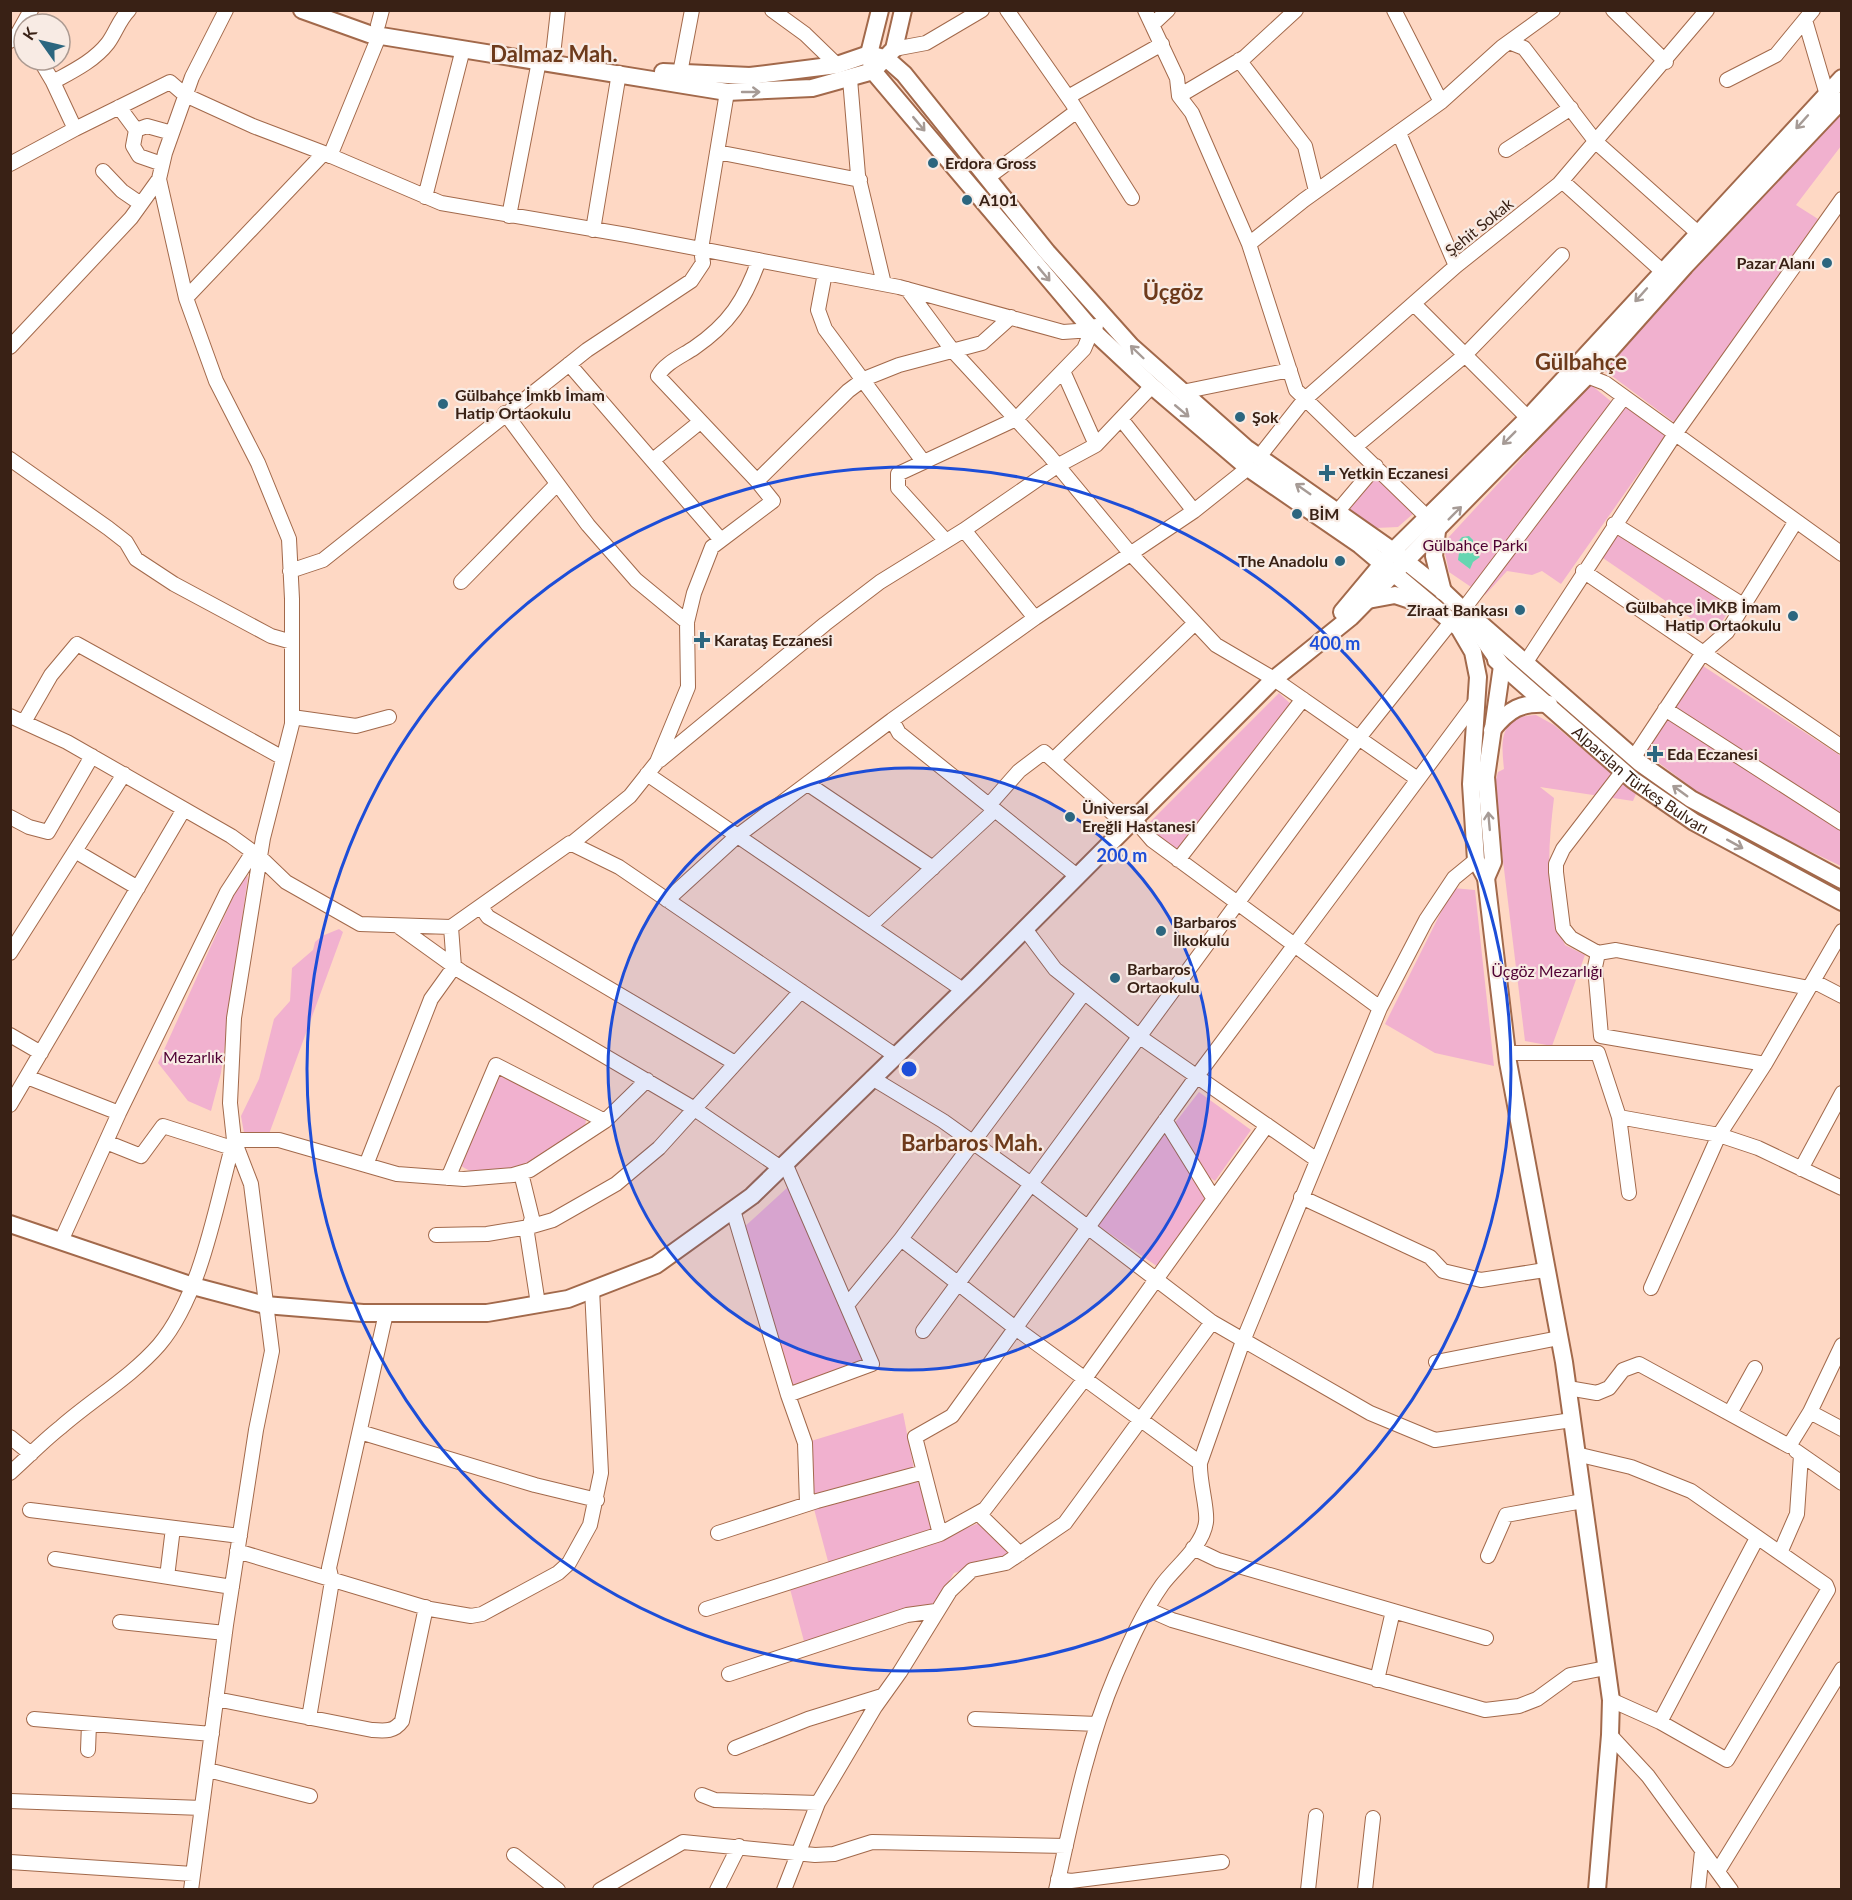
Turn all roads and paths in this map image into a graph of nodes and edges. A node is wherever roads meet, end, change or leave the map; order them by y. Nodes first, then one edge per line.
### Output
1 (129, 10) edge
2 (226, 10) edge
3 (302, 10) edge
4 (332, 10) edge
5 (558, 10) edge
6 (692, 10) edge
7 (772, 10) edge
8 (880, 10) edge
9 (903, 10) edge
10 (982, 10) edge
11 (1007, 10) edge
12 (1145, 10) edge
13 (1168, 10) edge
14 (1296, 10) edge
15 (1394, 10) edge
16 (1552, 10) edge
17 (1613, 10) edge
18 (1707, 10) edge
19 (1809, 15) edge
20 (379, 24) edge
21 (1152, 25) junction
22 (1509, 42) junction
23 (1162, 44) junction
24 (463, 49) junction
25 (868, 54) junction
26 (891, 54) junction
27 (546, 58) junction
28 (1239, 60) junction
29 (1666, 62) junction
30 (837, 65) junction
31 (873, 71) junction
32 (47, 72) edge
33 (680, 73) junction
34 (619, 74) junction
35 (1842, 78) edge
36 (850, 79) junction
37 (1727, 80) dead end
38 (53, 82) junction
39 (727, 92) junction
40 (185, 95) junction
41 (1179, 96) junction
42 (1068, 97) junction
43 (1834, 97) edge
44 (1441, 102) junction
45 (119, 107) junction
46 (1571, 108) junction
47 (1077, 111) junction
48 (75, 129) junction
49 (136, 130) junction
50 (172, 133) junction
51 (1399, 133) junction
52 (1596, 142) junction
53 (1506, 150) dead end
54 (717, 152) junction
55 (327, 155) junction
56 (10, 164) edge
57 (162, 164) junction
58 (103, 171) dead end
59 (987, 178) junction
60 (159, 179) junction
61 (860, 180) junction
62 (1562, 181) junction
63 (1316, 191) junction
64 (425, 196) junction
65 (1132, 198) dead end
66 (1842, 199) edge
67 (141, 204) junction
68 (509, 216) junction
69 (593, 230) junction
70 (1699, 234) junction
71 (1249, 244) junction
72 (701, 249) junction
73 (1562, 255) dead end
74 (759, 260) junction
75 (1456, 266) junction
76 (1662, 272) junction
77 (825, 273) junction
78 (884, 284) junction
79 (907, 289) junction
80 (186, 297) junction
81 (1414, 304) junction
82 (1011, 317) junction
83 (1099, 324) junction
84 (10, 347) edge
85 (953, 351) junction
86 (1464, 356) junction
87 (569, 364) junction
88 (1290, 370) junction
89 (1063, 371) junction
90 (1587, 376) junction
91 (864, 379) junction
92 (1152, 386) junction
93 (1182, 392) junction
94 (1624, 397) junction
95 (1304, 400) junction
96 (505, 413) junction
97 (1528, 418) junction
98 (1016, 419) junction
99 (1121, 419) junction
100 (700, 422) junction
101 (1675, 434) junction
102 (1096, 445) junction
103 (1356, 446) junction
104 (10, 459) edge
105 (653, 460) junction
106 (922, 460) junction
107 (1253, 462) junction
108 (1057, 466) junction
109 (1376, 466) junction
110 (757, 480) junction
111 (557, 484) junction
112 (1194, 511) junction
113 (1337, 512) junction
114 (1796, 521) junction
115 (1614, 524) junction
116 (1427, 526) junction
117 (964, 530) junction
118 (721, 540) junction
119 (1365, 540) junction
120 (946, 541) junction
121 (1130, 553) junction
122 (1842, 554) edge
123 (1394, 562) junction
124 (290, 571) junction
125 (1583, 571) junction
126 (461, 582) dead end
127 (1444, 592) junction
128 (1365, 593) junction
129 (1743, 605) junction
130 (1437, 610) junction
131 (1463, 610) junction
132 (1035, 618) junction
133 (687, 622) junction
134 (1195, 623) junction
135 (1455, 625) junction
136 (292, 642) junction
137 (1702, 654) junction
138 (1526, 662) junction
139 (1502, 666) junction
140 (1274, 678) junction
141 (1303, 699) junction
142 (1476, 700) junction
143 (1549, 704) junction
144 (1665, 709) junction
145 (10, 716) edge
146 (292, 717) junction
147 (389, 717) dead end
148 (892, 720) junction
149 (24, 722) junction
150 (1491, 730) junction
151 (1359, 739) junction
152 (1842, 747) edge
153 (92, 756) junction
154 (1634, 757) junction
155 (283, 758) junction
156 (1053, 760) junction
157 (657, 762) junction
158 (1623, 771) junction
159 (124, 774) junction
160 (648, 774) junction
161 (1416, 778) junction
162 (808, 784) junction
163 (992, 808) junction
164 (184, 809) junction
165 (10, 817) edge
166 (1131, 822) junction
167 (1842, 824) edge
168 (736, 837) junction
169 (571, 844) junction
170 (75, 851) junction
171 (256, 854) junction
172 (1178, 860) junction
173 (1476, 860) junction
174 (933, 868) junction
175 (1077, 876) junction
176 (1486, 878) junction
177 (1842, 880) edge
178 (138, 888) junction
179 (667, 900) junction
180 (1842, 902) edge
181 (1237, 903) junction
182 (481, 907) junction
183 (398, 926) junction
184 (870, 926) junction
185 (451, 927) junction
186 (1025, 929) junction
187 (1842, 931) edge
188 (1294, 946) junction
189 (10, 953) edge
190 (1598, 953) junction
191 (454, 967) junction
192 (1811, 985) junction
193 (963, 990) junction
194 (801, 991) junction
195 (1084, 993) junction
196 (1842, 996) edge
197 (1380, 1008) junction
198 (10, 1035) edge
199 (1601, 1036) junction
200 (1140, 1037) junction
201 (41, 1053) junction
202 (1507, 1053) junction
203 (1598, 1053) junction
204 (896, 1056) junction
205 (735, 1063) junction
206 (1765, 1064) junction
207 (1197, 1076) junction
208 (27, 1077) junction
209 (873, 1078) junction
210 (647, 1080) junction
211 (1842, 1093) edge
212 (10, 1105) edge
213 (693, 1108) junction
214 (119, 1113) junction
215 (1619, 1117) junction
216 (1165, 1120) junction
217 (605, 1121) junction
218 (1267, 1125) junction
219 (1719, 1135) junction
220 (106, 1142) junction
221 (973, 1142) junction
222 (233, 1144) junction
223 (1317, 1160) junction
224 (366, 1165) junction
225 (783, 1165) junction
226 (1801, 1169) junction
227 (521, 1173) junction
228 (448, 1178) junction
229 (1031, 1184) junction
230 (1842, 1188) edge
231 (1629, 1193) dead end
232 (1301, 1197) junction
233 (1214, 1199) junction
234 (733, 1210) junction
235 (10, 1224) edge
236 (529, 1227) junction
237 (1087, 1227) junction
238 (436, 1235) dead end
239 (901, 1239) junction
240 (61, 1241) junction
241 (1545, 1269) junction
242 (1158, 1279) junction
243 (958, 1283) junction
244 (193, 1286) junction
245 (1651, 1288) dead end
246 (592, 1289) junction
247 (538, 1304) junction
248 (265, 1305) junction
249 (847, 1305) junction
250 (386, 1313) junction
251 (1212, 1322) junction
252 (1014, 1327) junction
253 (923, 1331) dead end
254 (1559, 1338) junction
255 (1243, 1341) junction
256 (1842, 1345) edge
257 (1436, 1362) dead end
258 (1755, 1368) dead end
259 (1086, 1377) junction
260 (1568, 1388) junction
261 (788, 1395) junction
262 (1810, 1412) junction
263 (1730, 1413) junction
264 (1140, 1419) junction
265 (1572, 1420) junction
266 (1842, 1429) edge
267 (360, 1432) junction
268 (10, 1437) edge
269 (1789, 1446) junction
270 (32, 1454) junction
271 (1576, 1454) junction
272 (1801, 1455) junction
273 (1200, 1463) junction
274 (924, 1472) junction
275 (10, 1473) edge
276 (1842, 1483) edge
277 (597, 1500) junction
278 (1583, 1501) junction
279 (807, 1504) junction
280 (30, 1510) dead end
281 (978, 1513) junction
282 (173, 1528) junction
283 (718, 1533) dead end
284 (940, 1534) junction
285 (240, 1536) junction
286 (1757, 1538) junction
287 (1193, 1548) junction
288 (237, 1551) junction
289 (1780, 1553) junction
290 (1020, 1554) junction
291 (1488, 1556) dead end
292 (55, 1559) dead end
293 (167, 1577) junction
294 (333, 1581) junction
295 (232, 1587) junction
296 (426, 1607) junction
297 (1147, 1609) junction
298 (706, 1610) dead end
299 (936, 1611) junction
300 (1393, 1611) junction
301 (120, 1622) dead end
302 (225, 1633) junction
303 (1486, 1638) dead end
304 (1606, 1668) junction
305 (1842, 1669) edge
306 (729, 1674) dead end
307 (1377, 1680) junction
308 (882, 1696) junction
309 (216, 1700) junction
310 (1611, 1700) junction
311 (309, 1718) junction
312 (34, 1719) dead end
313 (975, 1719) dead end
314 (1660, 1722) junction
315 (89, 1724) junction
316 (1097, 1724) junction
317 (212, 1734) junction
318 (1610, 1735) junction
319 (735, 1748) dead end
320 (87, 1750) dead end
321 (208, 1770) junction
322 (702, 1795) dead end
323 (310, 1796) dead end
324 (10, 1801) edge
325 (818, 1803) junction
326 (202, 1808) junction
327 (1317, 1816) dead end
328 (1373, 1818) dead end
329 (739, 1846) junction
330 (1065, 1846) junction
331 (797, 1851) junction
332 (1702, 1851) junction
333 (514, 1855) dead end
334 (10, 1862) edge
335 (1222, 1862) dead end
336 (1718, 1871) junction
337 (193, 1874) junction
338 (1057, 1885) edge
339 (191, 1890) edge
340 (558, 1890) edge
341 (600, 1890) edge
342 (717, 1890) edge
343 (784, 1890) edge
344 (1308, 1890) edge
345 (1365, 1890) edge
346 (1597, 1890) edge
347 (1698, 1890) edge
348 (1731, 1890) edge

1 - 38 street
2 - 40 street
3 - 20 main road
4 - 20 main road
5 - 27 street
6 - 33 street
7 - 30 street
8 - 25 main road
9 - 26 main road
10 - 26 street
11 - 42 street
12 - 21 street
13 - 21 street
14 - 28 street
15 - 44 street
16 - 22 street
17 - 29 street
18 - 29 street, Şehit Sokak
19 - 37 street
19 - 43 street
20 - 24 main road
20 - 27 main road
20 - 55 street
21 - 23 street
22 - 44 street
22 - 46 street
23 - 41 street
23 - 42 street
24 - 27 main road
24 - 64 street
25 - 26 main road
25 - 30 main road
25 - 31 main road
26 - 31 main road
26 - 59 main road
27 - 33 main road
27 - 34 main road
27 - 68 street
28 - 41 street
28 - 63 street
29 - 52 street, Şehit Sokak
30 - 33 main road
31 - 36 main road
31 -> 83 main road
32 - 38 street
34 - 39 main road
34 - 69 street
35 - 43 main road
39 -> 36 main road
36 - 61 street
38 - 48 street
39 - 54 street
40 - 45 street
40 - 50 street
40 - 55 street
41 - 71 street
42 - 47 street
43 -> 70 main road
43 - 90 main road
44 - 51 street
45 - 48 street
45 - 49 street
46 - 52 street
46 - 53 street
47 - 59 street
47 - 65 street
48 - 56 street
49 - 50 street
49 - 57 street
50 - 57 street
51 - 63 street
51 - 75 street
52 - 62 street, Şehit Sokak
52 - 70 street
54 - 61 street
54 - 72 street
55 - 64 street
55 - 80 street
57 - 60 street
58 - 67 street
59 - 83 main road
60 - 67 street
60 - 80 street
61 - 78 street
62 - 75 street, Şehit Sokak
62 - 76 street
63 - 71 street
64 - 68 street
66 - 101 street
67 - 84 street
68 - 69 street
69 - 72 street
70 - 76 main road
71 - 88 street
72 - 74 street
72 - 87 street
73 - 86 street
74 - 77 street
74 - 100 street
75 - 81 street, Şehit Sokak
76 -> 97 main road
77 - 78 street
77 - 91 street
78 - 79 street
79 - 82 street
79 - 85 street
80 - 124 street
81 - 86 street
81 - 95 street, Şehit Sokak
82 - 83 street
82 - 85 street
83 - 89 street
83 - 92 main road
93 -> 83 main road
85 - 91 street
85 - 98 street
86 - 97 street
86 - 103 street
87 - 96 street
87 - 105 street
88 - 93 street
88 - 95 street
89 - 98 street
89 - 102 street
90 - 94 street
116 -> 90 main road
91 - 106 street
91 - 110 street
92 - 99 street
92 -> 107 main road
93 - 107 main road
94 - 101 street
94 - 131 street
95 - 103 street
95 - 107 street, Şehit Sokak
96 - 111 street
96 - 124 street
97 -> 116 main road
98 - 106 street
98 - 108 street
99 - 102 street
99 - 112 street
100 - 105 street
100 - 110 street
101 - 114 street
101 - 115 street
102 - 108 street
103 - 109 street
104 - 136 street
105 - 118 street
106 - 120 street
107 - 112 street, Şehit Sokak
113 -> 107 main road
107 - 119 main road
108 - 117 street
108 - 121 street
109 - 113 street
109 - 116 street
110 - 118 street
111 - 126 street
111 - 133 street
112 - 121 street, Şehit Sokak
113 - 119 main road
114 - 122 street
114 - 129 street
115 - 125 street
115 - 129 street
116 - 119 main road
116 - 123 main road
116 - 127 main road
117 - 120 street
117 - 132 street
118 - 133 street
119 - 123 main road
119 - 128 main road
120 - 157 street
121 - 132 street, Şehit Sokak
121 - 134 street
123 - 127 main road
123 - 128 main road
123 - 130 main road, Alparslan Türkeş Bulvarı
124 - 136 street
125 - 137 street
125 - 138 street
127 - 131 main road
128 - 130 main road
128 - 140 main road
129 - 137 street
130 - 135 main road, Alparslan Türkeş Bulvarı
131 - 138 main road, Alparslan Türkeş Bulvarı
131 - 139 main road
132 - 148 street, Şehit Sokak
133 - 157 street
134 - 140 street
134 - 156 street
135 - 139 main road, Alparslan Türkeş Bulvarı
135 - 142 main road
135 - 151 street
136 - 146 street
137 - 144 street
137 - 152 street
138 - 154 main road, Alparslan Türkeş Bulvarı
139 - 143 main road, Alparslan Türkeş Bulvarı
139 - 150 main road
140 - 141 street
140 - 166 main road
141 - 151 street
141 - 172 street
142 - 161 street
142 - 173 main road
143 - 150 main road
143 - 158 main road, Alparslan Türkeş Bulvarı
144 - 154 street
144 - 167 street
145 - 149 street
146 - 147 street
146 - 155 street
148 - 162 street, Şehit Sokak
148 - 163 street
149 - 153 street
149 - 155 street
176 -> 150 main road
151 - 161 street
151 - 181 street
153 - 159 street
153 - 165 street
177 -> 154 main road, Alparslan Türkeş Bulvarı
155 - 171 street
156 - 163 street
156 - 166 street
157 - 160 street
158 -> 180 main road, Alparslan Türkeş Bulvarı
158 - 190 street
159 - 164 street
159 - 170 street
160 - 168 street
160 - 169 street
161 - 188 street
162 - 168 street, Şehit Sokak
162 - 174 street
163 - 174 street
163 - 175 street
164 - 171 street
164 - 178 street
166 - 172 street
166 - 175 main road
168 - 179 street, Şehit Sokak
168 - 184 street
169 - 179 street
169 - 182 street
170 - 178 street
170 - 189 street
171 - 183 street
171 - 214 street
171 - 222 street
172 - 181 street
173 - 176 main road
173 - 197 street
174 - 184 street
175 - 186 main road
176 - 202 main road
178 - 201 street
179 - 194 street
181 - 188 street
181 - 200 street
182 - 185 street
182 - 205 street
183 - 185 street
183 - 191 street
184 - 193 street
185 - 191 street
186 - 193 main road
186 - 195 street
187 - 192 street
188 - 197 street
188 - 207 street
190 - 192 street
190 - 199 street
191 - 210 street
191 - 224 street
192 - 196 street
192 - 206 street
193 - 204 main road
194 - 204 street
194 - 205 street
195 - 200 street
195 - 221 street
197 - 223 street
198 - 201 street
199 - 203 street
199 - 206 street
200 - 207 street
200 - 229 street
201 - 208 street
202 - 203 street
202 - 241 main road
203 - 215 street
204 - 209 main road
205 - 213 street
206 - 219 street
207 - 216 street
207 - 218 street
208 - 212 street
208 - 214 street
209 - 221 street
209 - 225 main road
210 - 213 street
210 - 217 street
211 - 226 street
213 - 225 street
213 - 236 street
214 - 220 street
215 - 219 street
215 - 231 street
216 - 233 street
216 - 237 street
217 - 227 street
217 - 228 street
218 - 223 street
218 - 233 street
219 - 226 street
219 - 245 street
220 - 222 street
220 - 240 street
221 - 229 street
221 - 239 street
222 - 224 street
222 - 244 street
222 - 248 street
223 - 232 street
224 - 228 street
225 - 234 main road
225 - 249 street
226 - 230 street
227 - 228 street
227 - 236 street
229 - 237 street
229 - 243 street
232 - 241 street
232 - 255 street
233 - 242 street
234 - 246 main road
234 - 261 street
235 - 240 main road
236 - 238 street
236 - 247 street
237 - 242 street
237 - 252 street
239 - 243 street
239 - 249 street
240 - 244 main road
241 - 254 main road
242 - 251 street
242 - 259 street
243 - 252 street
243 - 253 street
244 - 248 main road
244 - 270 street
246 - 247 main road
246 - 277 street
247 - 250 main road
248 - 250 main road
248 - 285 street
249 - 261 street
250 - 267 street
251 - 255 street
251 - 264 street
252 - 259 street
252 - 274 street
254 - 257 street
254 - 260 main road
255 - 265 street
255 - 273 street
256 - 262 street
258 - 263 street
259 - 264 street
259 - 281 street
260 - 263 street
260 - 265 main road
261 - 279 street
262 - 266 street
262 - 269 street
263 - 269 street
264 - 273 street
264 - 290 street
265 - 271 main road
267 - 277 street
267 - 294 street
268 - 270 street
269 - 272 street
270 - 275 street
271 - 278 main road
271 - 286 street
272 - 276 street
272 - 289 street
273 - 287 street
274 - 279 street
274 - 284 street
277 - 296 street
278 - 291 street
278 - 304 main road
279 - 283 street
280 - 282 street
281 - 284 street
281 - 290 street
282 - 285 street
282 - 293 street
284 - 298 street
285 - 288 street
286 - 289 street
286 - 314 street
287 - 297 street
287 - 300 street
288 - 294 street
288 - 295 street
289 - 314 street
290 - 299 street
292 - 293 street
293 - 295 street
294 - 296 street
294 - 311 street
295 - 302 street
296 - 311 street
297 - 307 street
297 - 316 street
299 - 306 street
299 - 308 street
300 - 303 street
300 - 307 street
301 - 302 street
302 - 309 street
304 - 307 street
304 - 310 main road
305 - 336 street
308 - 319 street
308 - 325 street
309 - 311 street
309 - 317 street
310 - 314 street
310 - 318 main road
312 - 315 street
313 - 316 street
315 - 317 street
315 - 320 street
316 - 330 street
317 - 321 street
318 - 332 street
318 - 346 main road
321 - 323 street
321 - 326 street
322 - 325 street
324 - 326 street
325 - 331 street
326 - 337 street
327 - 344 street
328 - 345 street
329 - 331 street
329 - 341 street
329 - 342 street
330 - 331 street
330 - 338 street
331 - 343 street
332 - 336 street
332 - 347 street
333 - 340 street
334 - 337 street
335 - 338 street
336 - 348 street
337 - 339 street

